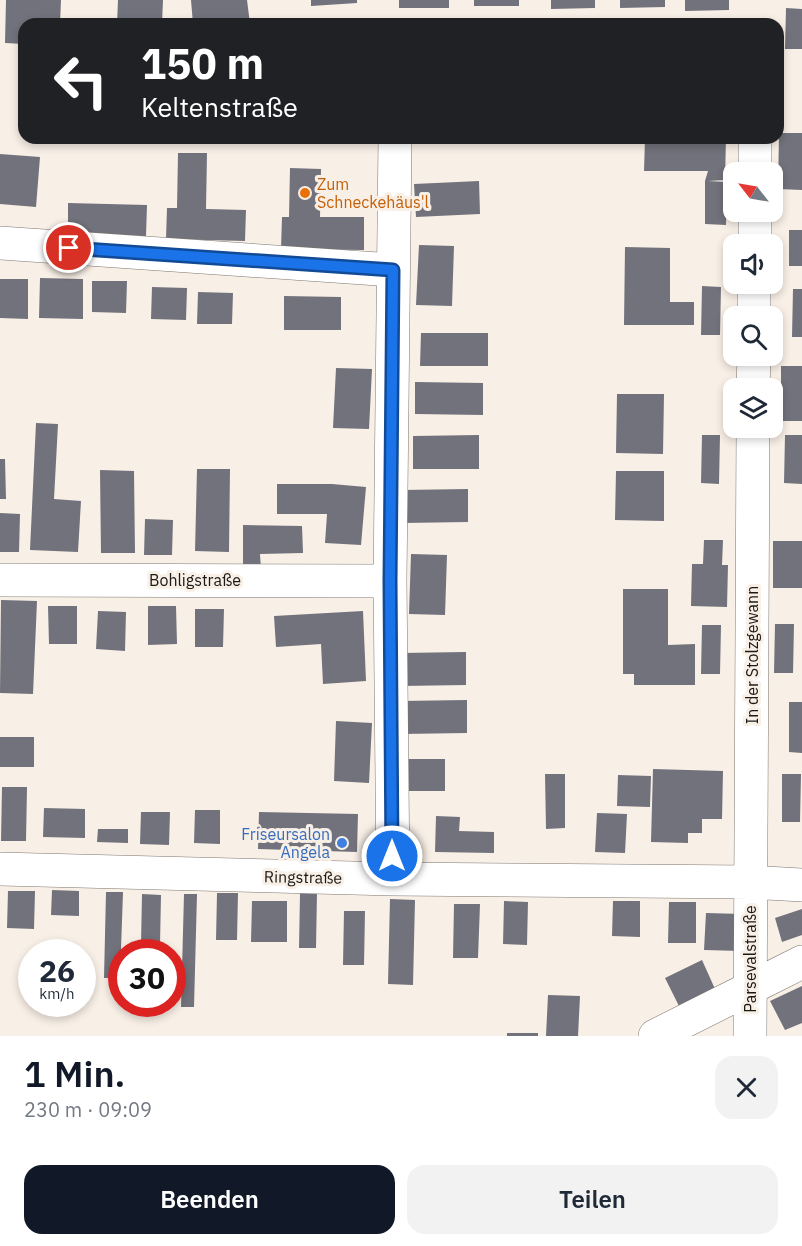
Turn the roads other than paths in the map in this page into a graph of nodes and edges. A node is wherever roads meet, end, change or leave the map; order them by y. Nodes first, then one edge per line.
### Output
1 (395, 144) edge
2 (755, 144) edge
3 (755, 162) edge
4 (0, 243) edge
5 (393, 270) junction
6 (753, 438) edge
7 (0, 580) edge
8 (390, 581) junction
9 (0, 869) edge
10 (393, 879) junction
11 (750, 882) junction
12 (802, 885) edge
13 (802, 962) edge
14 (750, 988) junction
15 (655, 1036) edge
16 (750, 1036) edge

1 - 5 street
2 - 3 street
4 - 5 street
5 - 8 street
6 - 11 street, In der Stolzgewann
7 - 8 street, Bohligstraße
8 - 10 street
9 - 10 street, Ringstraße
10 - 11 street, Ringstraße
11 - 12 street, Ringstraße
11 - 14 street, Parsevalstraße
13 - 14 street
14 - 15 street
14 - 16 street, Parsevalstraße

